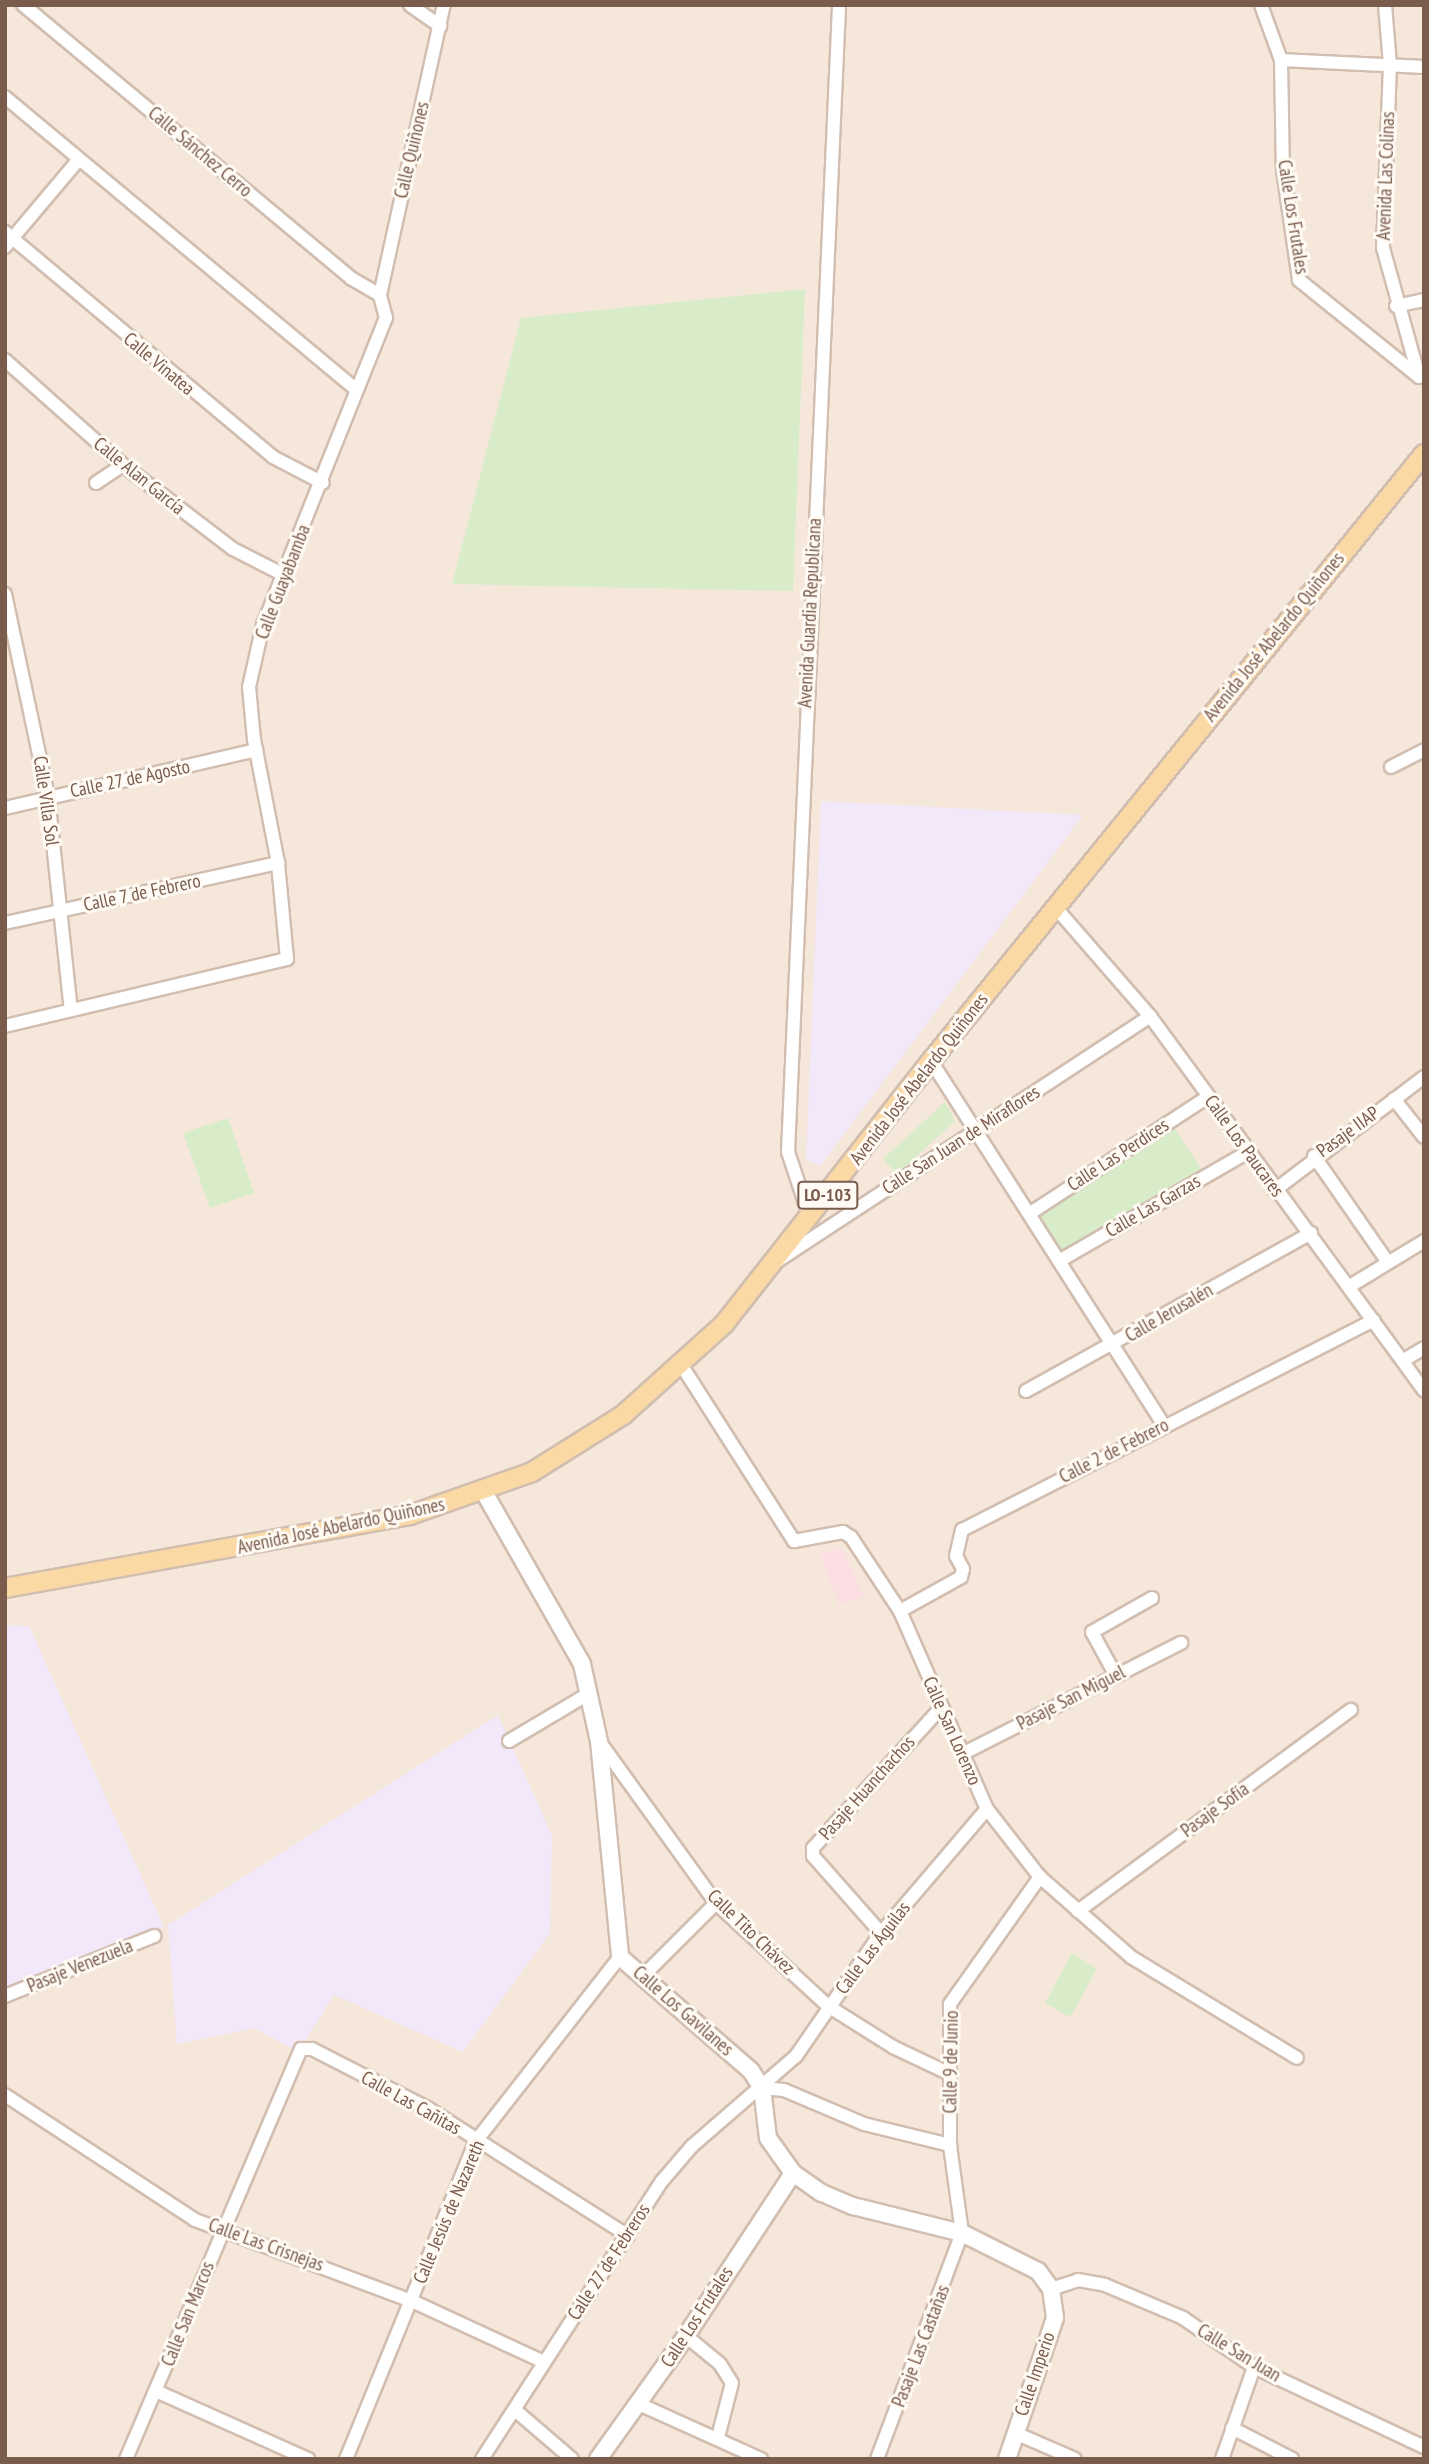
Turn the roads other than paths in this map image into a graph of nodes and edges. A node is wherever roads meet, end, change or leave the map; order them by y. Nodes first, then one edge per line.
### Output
1 (410, 5) edge
2 (444, 5) edge
3 (839, 5) edge
4 (1261, 5) edge
5 (1385, 5) edge
6 (31, 8) edge
7 (440, 26) junction
8 (1281, 60) junction
9 (1390, 65) junction
10 (1424, 68) edge
11 (5, 97) edge
12 (79, 159) junction
13 (8, 240) edge
14 (380, 295) junction
15 (1424, 300) edge
16 (1396, 306) junction
17 (5, 360) edge
18 (1421, 380) edge
19 (355, 389) junction
20 (1424, 454) edge
21 (122, 465) junction
22 (96, 483) dead end
23 (323, 483) junction
24 (284, 575) junction
25 (5, 594) edge
26 (256, 750) junction
27 (1424, 750) edge
28 (1391, 767) dead end
29 (48, 796) junction
30 (5, 808) edge
31 (278, 863) junction
32 (1056, 908) junction
33 (58, 911) junction
34 (5, 923) edge
35 (71, 1010) junction
36 (1150, 1016) junction
37 (5, 1026) edge
38 (931, 1061) junction
39 (1424, 1077) edge
40 (1208, 1097) junction
41 (1395, 1098) junction
42 (975, 1130) junction
43 (1424, 1137) edge
44 (1248, 1152) junction
45 (1314, 1156) junction
46 (1275, 1190) junction
47 (1029, 1214) junction
48 (810, 1218) junction
49 (1311, 1233) junction
50 (1424, 1241) edge
51 (1059, 1261) junction
52 (1387, 1261) junction
53 (772, 1265) junction
54 (1350, 1286) junction
55 (1374, 1320) junction
56 (1112, 1345) junction
57 (1424, 1348) edge
58 (1404, 1360) junction
59 (682, 1366) junction
60 (1424, 1390) edge
61 (1026, 1391) dead end
62 (1164, 1425) junction
63 (484, 1492) junction
64 (5, 1588) edge
65 (1152, 1598) dead end
66 (900, 1611) junction
67 (1181, 1643) dead end
68 (1116, 1676) junction
69 (590, 1693) junction
70 (940, 1709) junction
71 (1351, 1710) dead end
72 (509, 1741) dead end
73 (599, 1741) junction
74 (962, 1754) junction
75 (987, 1809) junction
76 (1040, 1877) junction
77 (716, 1902) junction
78 (1078, 1910) junction
79 (881, 1933) junction
80 (154, 1936) dead end
81 (620, 1956) junction
82 (643, 1976) junction
83 (5, 1996) edge
84 (828, 2006) junction
85 (298, 2052) joint
86 (1297, 2058) dead end
87 (948, 2073) junction
88 (762, 2088) junction
89 (5, 2095) edge
90 (476, 2141) junction
91 (950, 2145) junction
92 (793, 2173) junction
93 (222, 2230) junction
94 (962, 2233) junction
95 (628, 2236) junction
96 (1051, 2289) junction
97 (412, 2301) junction
98 (687, 2336) junction
99 (544, 2362) junction
100 (1254, 2367) junction
101 (156, 2391) junction
102 (639, 2404) junction
103 (515, 2410) junction
104 (1233, 2428) junction
105 (1015, 2433) junction
106 (718, 2437) junction
107 (1424, 2447) edge
108 (126, 2459) edge
109 (308, 2459) edge
110 (346, 2459) edge
111 (482, 2459) edge
112 (572, 2459) edge
113 (598, 2459) edge
114 (761, 2459) edge
115 (877, 2459) edge
116 (1007, 2459) edge
117 (1075, 2459) edge
118 (1222, 2459) edge
119 (1292, 2459) edge

1 - 7 street
2 - 7 street, Calle Quiñones
3 - 48 street, Avenida Guardia Republicana
4 - 8 street, Calle Los Frutales
5 - 9 street, Avenida Las Colinas
6 - 14 street, Calle Sánchez Cerro
7 - 14 street, Calle Quiñones
8 - 9 street
8 - 18 street, Calle Los Frutales
9 - 10 street
9 - 16 street, Avenida Las Colinas
11 - 12 street
12 - 13 street
12 - 19 street
13 - 23 street, Calle Vinatea
14 - 19 street, Calle Guayabamba
15 - 16 street
16 - 18 street, Avenida Las Colinas
17 - 21 street, Calle Alan García
19 - 23 street, Calle Guayabamba
20 - 32 main road, Avenida José Abelardo Quiñones / LO-103
21 - 22 street
21 - 24 street, Calle Alan García
23 - 24 street, Calle Guayabamba
24 - 26 street, Calle Guayabamba
25 - 29 street, Calle Villa Sol
26 - 29 street, Calle 27 de Agosto
26 - 31 street, Calle Guayabamba
27 - 28 street
29 - 30 street, Calle 27 de Agosto
29 - 33 street, Calle Villa Sol
31 - 33 street, Calle 7 de Febrero
31 - 35 street, Calle Guayabamba
32 - 36 street, Calle Los Paucares
32 - 38 main road, Avenida José Abelardo Quiñones / LO-103
33 - 34 street, Calle 7 de Febrero
33 - 35 street, Calle Villa Sol
35 - 37 street
36 - 40 street, Calle Los Paucares
36 - 42 street, Calle San Juan de Miraflores
38 - 42 street
38 - 48 main road, Avenida José Abelardo Quiñones / LO-103
39 - 41 street, Pasaje IIAP
40 - 44 street, Calle Los Paucares
40 - 47 street, Calle Las Perdices
41 - 43 street
41 - 45 street, Pasaje IIAP
42 - 47 street
42 - 53 street, Calle San Juan de Miraflores
44 - 46 street, Calle Los Paucares
44 - 51 street, Calle Las Garzas
45 - 46 street, Pasaje IIAP
45 - 52 street
46 - 49 street, Calle Los Paucares
47 - 51 street
48 - 53 main road, Avenida José Abelardo Quiñones / LO-103
49 - 54 street, Calle Los Paucares
49 - 56 street, Calle Jerusalén
50 - 52 street
51 - 56 street
52 - 54 street
53 - 59 main road, Avenida José Abelardo Quiñones / LO-103
54 - 55 street, Calle Los Paucares
55 - 58 street, Calle Los Paucares
55 - 62 street, Calle 2 de Febrero
56 - 61 street, Calle Jerusalén
56 - 62 street
57 - 58 street
58 - 60 street, Calle Los Paucares
59 - 63 main road, Avenida José Abelardo Quiñones / LO-103
59 - 66 street, Calle San Lorenzo
62 - 66 street, Calle 2 de Febrero
63 - 64 main road, Avenida José Abelardo Quiñones / LO-103
63 - 69 street, Calle Los Gavilanes
65 - 68 street
66 - 70 street, Calle San Lorenzo
67 - 68 street, Pasaje San Miguel
68 - 74 street, Pasaje San Miguel
69 - 72 street
69 - 73 street, Calle Los Gavilanes
70 - 74 street, Calle San Lorenzo
70 - 79 street, Pasaje Huanchachos
71 - 78 street, Pasaje Sofía
73 - 77 street, Calle Tito Chávez
73 - 81 street, Calle Los Gavilanes
74 - 75 street, Calle San Lorenzo
75 - 76 street, Calle San Lorenzo
75 - 79 street, Calle Las Águilas
76 - 78 street, Calle San Lorenzo
76 - 87 street, Calle 9 de Junio
77 - 82 street
77 - 84 street, Calle Tito Chávez
78 - 86 street, Calle San Lorenzo
79 - 84 street, Calle Las Águilas
80 - 83 street, Pasaje Venezuela
81 - 82 street, Calle Los Gavilanes
81 - 90 street, Calle Jesús de Nazareth
82 - 88 street, Calle Los Gavilanes
84 - 87 street, Calle Tito Chávez
84 - 88 street, Calle Las Águilas
85 - 90 street, Calle Las Cañitas
85 - 93 street, Calle San Marcos
87 - 91 street, Calle 9 de Junio
88 - 91 street
88 - 92 street
88 - 95 street, Calle 27 de Febreros
89 - 93 street, Calle Las Crisnejas
90 - 95 street, Calle Las Cañitas
90 - 97 street, Calle Jesús de Nazareth
91 - 94 street, Calle 9 de Junio
92 - 94 street
92 - 98 street, Calle Los Frutales
93 - 97 street, Calle Las Crisnejas
93 - 101 street, Calle San Marcos
94 - 96 street
94 - 115 street, Pasaje Las Castañas
95 - 99 street, Calle 27 de Febreros
96 - 100 street, Calle San Juan
96 - 105 street, Calle Imperio
97 - 99 street, Calle Las Crisnejas
97 - 110 street, Calle Jesús de Nazareth
98 - 102 street, Calle Los Frutales
98 - 106 street
99 - 103 street, Calle 27 de Febreros
100 - 104 street
100 - 107 street, Calle San Juan
101 - 108 street, Calle San Marcos
101 - 109 street
102 - 106 street
102 - 113 street, Calle Los Frutales
103 - 111 street, Calle 27 de Febreros
103 - 112 street
104 - 118 street
104 - 119 street
105 - 116 street, Calle Imperio
105 - 117 street
106 - 114 street

